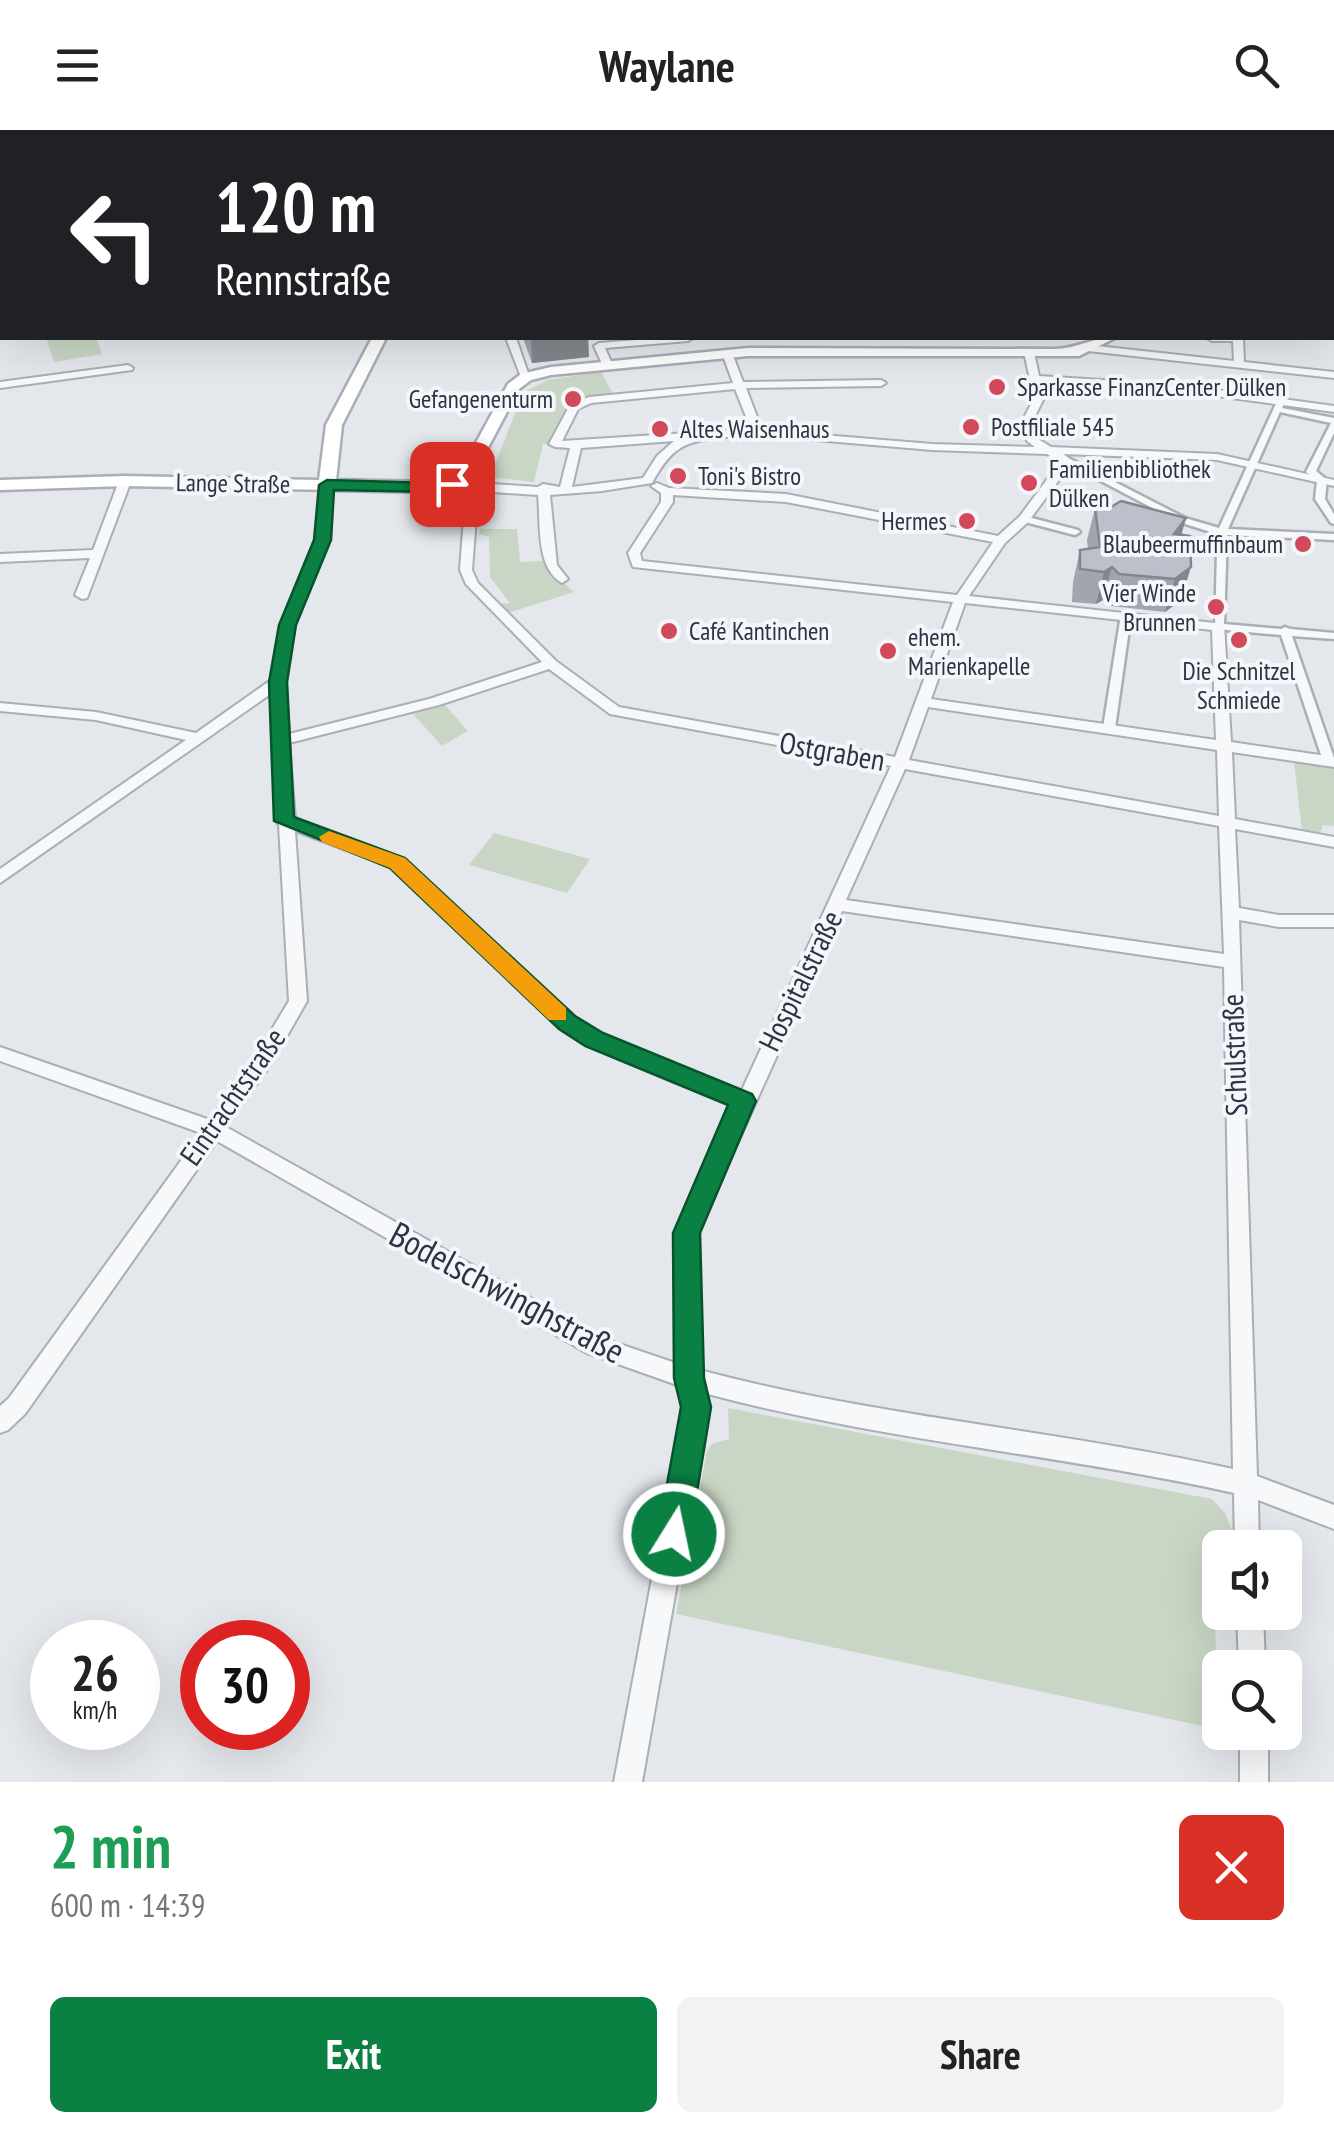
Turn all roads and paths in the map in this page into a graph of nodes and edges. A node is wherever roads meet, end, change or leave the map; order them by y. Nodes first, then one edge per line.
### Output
1 (378, 340) edge
2 (512, 340) edge
3 (666, 340) edge
4 (689, 340) edge
5 (1104, 340) edge
6 (1238, 340) edge
7 (1088, 348) junction
8 (1029, 352) junction
9 (727, 354) junction
10 (694, 356) junction
11 (1238, 362) junction
12 (607, 364) junction
13 (128, 368) dead end
14 (1334, 375) edge
15 (526, 378) junction
16 (1037, 378) junction
17 (881, 383) dead end
18 (0, 385) edge
19 (742, 385) junction
20 (1279, 404) junction
21 (1334, 409) edge
22 (1334, 422) edge
23 (758, 434) junction
24 (696, 437) junction
25 (576, 445) junction
26 (1050, 451) junction
27 (1067, 461) junction
28 (1252, 462) junction
29 (125, 481) junction
30 (648, 481) junction
31 (1328, 482) edge
32 (452, 484) junction
33 (0, 485) edge
34 (327, 485) junction
35 (472, 488) junction
36 (543, 488) junction
37 (566, 488) junction
38 (666, 491) junction
39 (1024, 520) junction
40 (1334, 521) edge
41 (1076, 532) dead end
42 (1222, 532) junction
43 (1159, 533) edge
44 (1334, 536) edge
45 (1001, 540) junction
46 (1218, 548) junction
47 (96, 554) junction
48 (0, 558) edge
49 (562, 578) dead end
50 (82, 595) dead end
51 (960, 600) junction
52 (1126, 615) junction
53 (1219, 626) junction
54 (1285, 630) junction
55 (1334, 636) edge
56 (551, 664) junction
57 (278, 682) junction
58 (921, 702) junction
59 (0, 707) edge
60 (1109, 728) junction
61 (195, 737) junction
62 (282, 740) junction
63 (1225, 746) junction
64 (1332, 762) edge
65 (900, 764) junction
66 (284, 821) junction
67 (1227, 826) junction
68 (1334, 842) edge
69 (0, 877) edge
70 (838, 905) junction
71 (1230, 913) junction
72 (1334, 921) edge
73 (1232, 962) junction
74 (0, 1054) edge
75 (743, 1101) junction
76 (213, 1128) junction
77 (689, 1378) junction
78 (0, 1422) edge
79 (1243, 1484) junction
80 (1334, 1517) edge
81 (1246, 1530) edge
82 (1254, 1750) edge
83 (628, 1782) edge
84 (1254, 1782) edge

1 - 34 main road
2 - 15 street
3 - 12 street
4 - 10 street
5 - 7 main road
6 - 11 street
7 - 8 main road
7 - 11 street
8 - 9 main road
8 - 16 street
9 - 10 main road
9 - 19 street
10 - 12 main road
11 - 14 street
12 - 15 main road
13 - 18 street
15 - 32 main road
16 - 20 street
16 - 26 street
17 - 19 street
19 - 23 street
19 - 25 street
20 - 21 street
20 - 22 street
20 - 28 street
22 - 31 street
23 - 24 street
23 - 26 street
24 - 25 street
24 - 30 street
25 - 37 street
26 - 27 street
26 - 28 street
27 - 39 street, Hospitalstraße
27 - 42 street
28 - 31 street
28 - 42 street
29 - 33 main road, Lange Straße
29 - 34 main road, Lange Straße
29 - 47 street
30 - 37 street, Lange Straße
30 - 38 street
31 - 40 street
32 - 34 main road, Lange Straße
32 - 35 street, Lange Straße
34 - 57 street, Eintrachtstraße
35 - 36 street, Lange Straße
35 - 56 street, Ostgraben
36 - 37 street, Lange Straße
36 - 49 street
38 - 45 street
38 - 51 street
39 - 41 street
39 - 45 street, Hospitalstraße
42 - 44 street
42 - 46 street
43 - 46 street
45 - 51 street, Hospitalstraße
46 - 53 street
47 - 48 street
47 - 50 street
51 - 52 street
51 - 58 street, Hospitalstraße
52 - 53 street
52 - 60 street
53 - 54 street
53 - 63 street, Schulstraße
54 - 55 street
54 - 64 street
56 - 62 street
56 - 65 street, Ostgraben
57 - 61 street
57 - 62 street, Eintrachtstraße
58 - 60 street
58 - 65 street, Hospitalstraße
59 - 61 street
60 - 63 street
61 - 69 street
62 - 66 street, Eintrachtstraße
63 - 64 street
63 - 67 street, Schulstraße
65 - 67 street, Ostgraben
65 - 70 street, Hospitalstraße
66 - 75 street
66 - 76 street, Eintrachtstraße
67 - 68 street, Ostgraben
67 - 71 street, Schulstraße
70 - 73 street
70 - 75 street, Hospitalstraße
71 - 72 street
71 - 73 street, Schulstraße
73 - 79 street, Schulstraße
74 - 76 street, Bodelschwinghstraße
75 - 77 street, Hospitalstraße
76 - 77 street, Bodelschwinghstraße
76 - 78 street, Eintrachtstraße
77 - 79 street, Bodelschwinghstraße
77 - 83 street, Hospitalstraße
79 - 80 street, Bodelschwinghstraße
79 - 81 street, Schulstraße
82 - 84 street

